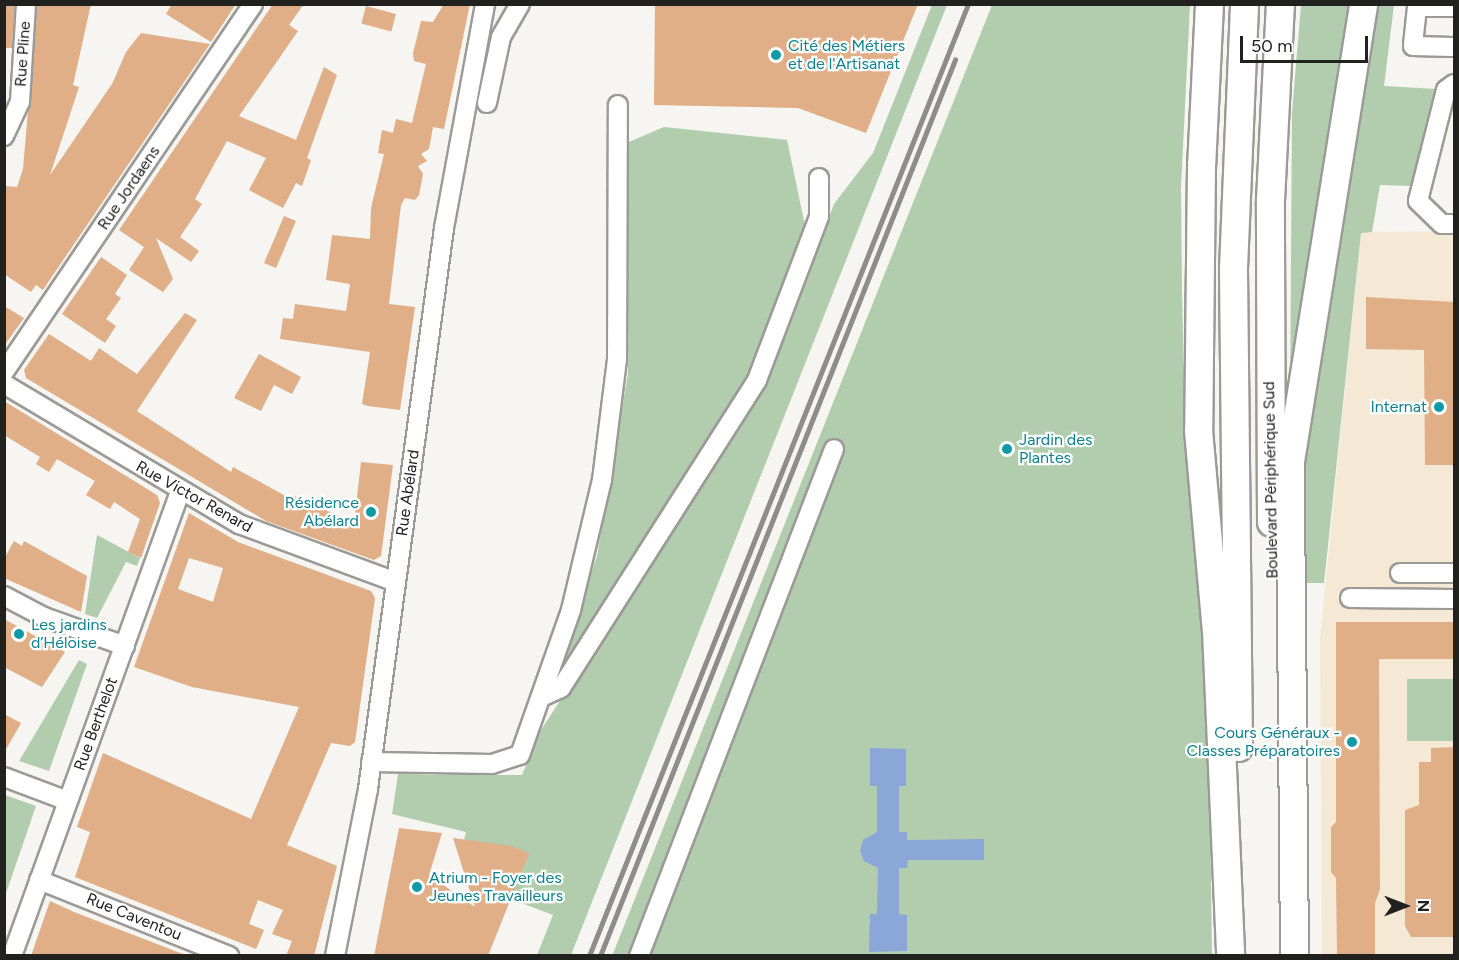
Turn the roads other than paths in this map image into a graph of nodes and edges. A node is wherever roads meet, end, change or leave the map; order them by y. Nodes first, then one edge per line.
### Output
1 (26, 4) edge
2 (253, 4) edge
3 (485, 4) edge
4 (492, 4) edge
5 (520, 4) edge
6 (1209, 4) edge
7 (1244, 4) edge
8 (1280, 4) edge
9 (1363, 4) edge
10 (1370, 4) edge
11 (1455, 8) edge
12 (482, 31) junction
13 (1455, 47) edge
14 (1455, 84) edge
15 (12, 89) edge
16 (487, 104) dead end
17 (618, 105) dead end
18 (4, 136) edge
19 (1343, 137) junction
20 (819, 178) dead end
21 (1455, 224) edge
22 (4, 372) edge
23 (4, 384) edge
24 (834, 449) dead end
25 (180, 492) junction
26 (1400, 573) dead end
27 (1455, 573) edge
28 (396, 582) junction
29 (4, 596) edge
30 (1350, 598) dead end
31 (1455, 599) edge
32 (125, 646) junction
33 (541, 697) junction
34 (371, 762) junction
35 (4, 777) edge
36 (68, 801) junction
37 (39, 880) junction
38 (12, 956) edge
39 (229, 956) edge
40 (335, 956) edge
41 (639, 956) edge
42 (1230, 956) edge
43 (1238, 956) edge
44 (1277, 956) edge
45 (1294, 956) edge

1 - 15 street, Rue Pline
2 - 22 street, Rue Jordaens
3 - 12 street, Rue Abélard
4 - 12 street, Rue Abélard
5 - 16 street
6 - 42 highway
7 - 43 highway
8 - 44 highway, Boulevard Périphérique Sud
9 - 19 highway
10 - 19 highway
11 - 13 street
12 - 28 street, Rue Abélard
14 - 21 street
15 - 18 street, Rue Pline
17 - 33 street
19 - 45 highway
20 - 33 street
23 - 25 street, Rue Victor Renard
24 - 41 street
25 - 28 street, Rue Victor Renard
25 - 32 street, Rue Berthelot
26 - 27 street
28 - 34 street, Rue Abélard
29 - 32 street
30 - 31 street
32 - 36 street, Rue Berthelot
33 - 34 street
34 - 40 street, Rue Abélard
35 - 36 street
36 - 37 street, Rue Berthelot
37 - 38 street, Rue Berthelot
37 - 39 street, Rue Caventou

